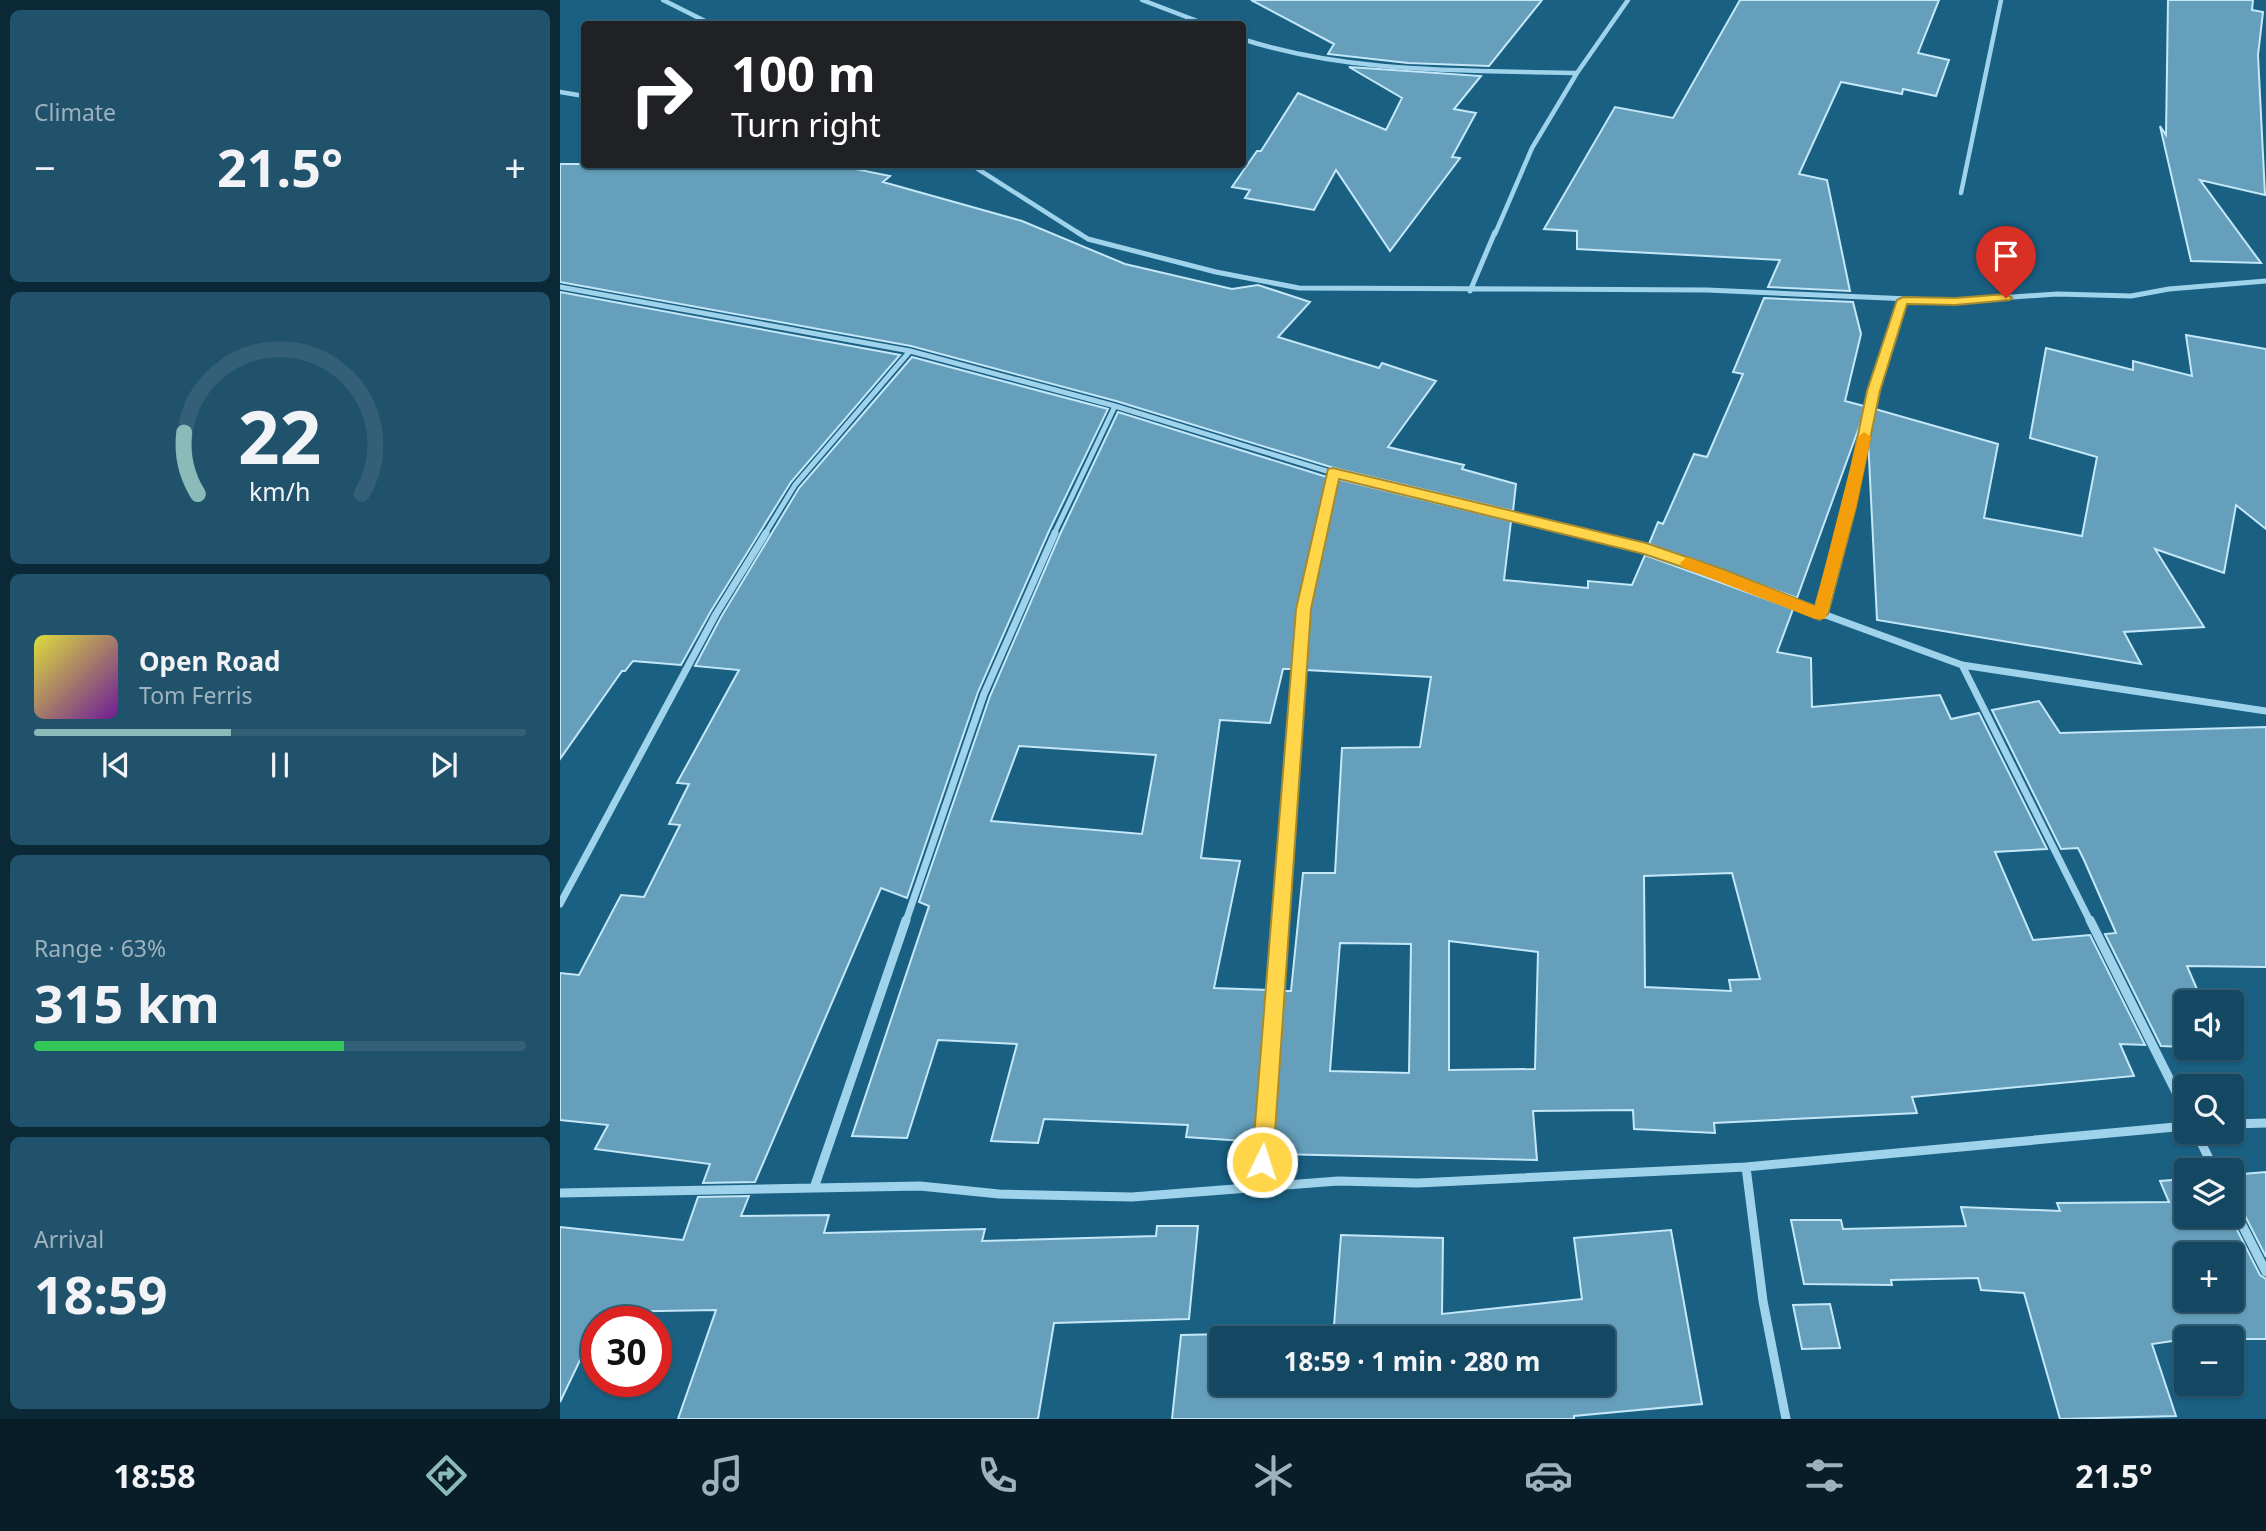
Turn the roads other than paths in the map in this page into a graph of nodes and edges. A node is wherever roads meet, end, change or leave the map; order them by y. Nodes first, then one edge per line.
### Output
1 (663, 0) edge
2 (1142, 0) edge
3 (1628, 0) edge
4 (2001, 0) edge
5 (705, 21) edge
6 (1197, 21) edge
7 (1246, 40) edge
8 (1577, 73) junction
9 (560, 92) edge
10 (581, 96) edge
11 (977, 168) edge
12 (1961, 193) dead end
13 (2266, 281) edge
14 (560, 287) edge
15 (1470, 291) junction
16 (1903, 300) junction
17 (911, 351) junction
18 (1115, 406) junction
19 (1333, 473) junction
20 (1820, 614) junction
21 (1962, 664) junction
22 (2266, 711) edge
23 (560, 904) edge
24 (2174, 1088) edge
25 (2266, 1123) edge
26 (2244, 1124) edge
27 (2174, 1127) edge
28 (1746, 1167) junction
29 (814, 1188) junction
30 (1261, 1189) junction
31 (560, 1193) edge
32 (2244, 1228) edge
33 (2266, 1272) edge
34 (1786, 1419) edge

1 - 5 street
2 - 6 street
3 - 8 street
4 - 12 street
7 - 8 street
8 - 15 street
9 - 10 street
11 - 15 street
13 - 16 street
14 - 17 street
15 - 16 street
16 - 20 street
17 - 18 street
17 - 23 street
18 - 19 street
18 - 29 street
19 - 20 street
19 - 30 street
20 - 21 street
21 - 22 street
21 - 24 street
25 - 26 street
27 - 28 street
28 - 30 street
28 - 34 street
29 - 30 street
29 - 31 street
32 - 33 street

